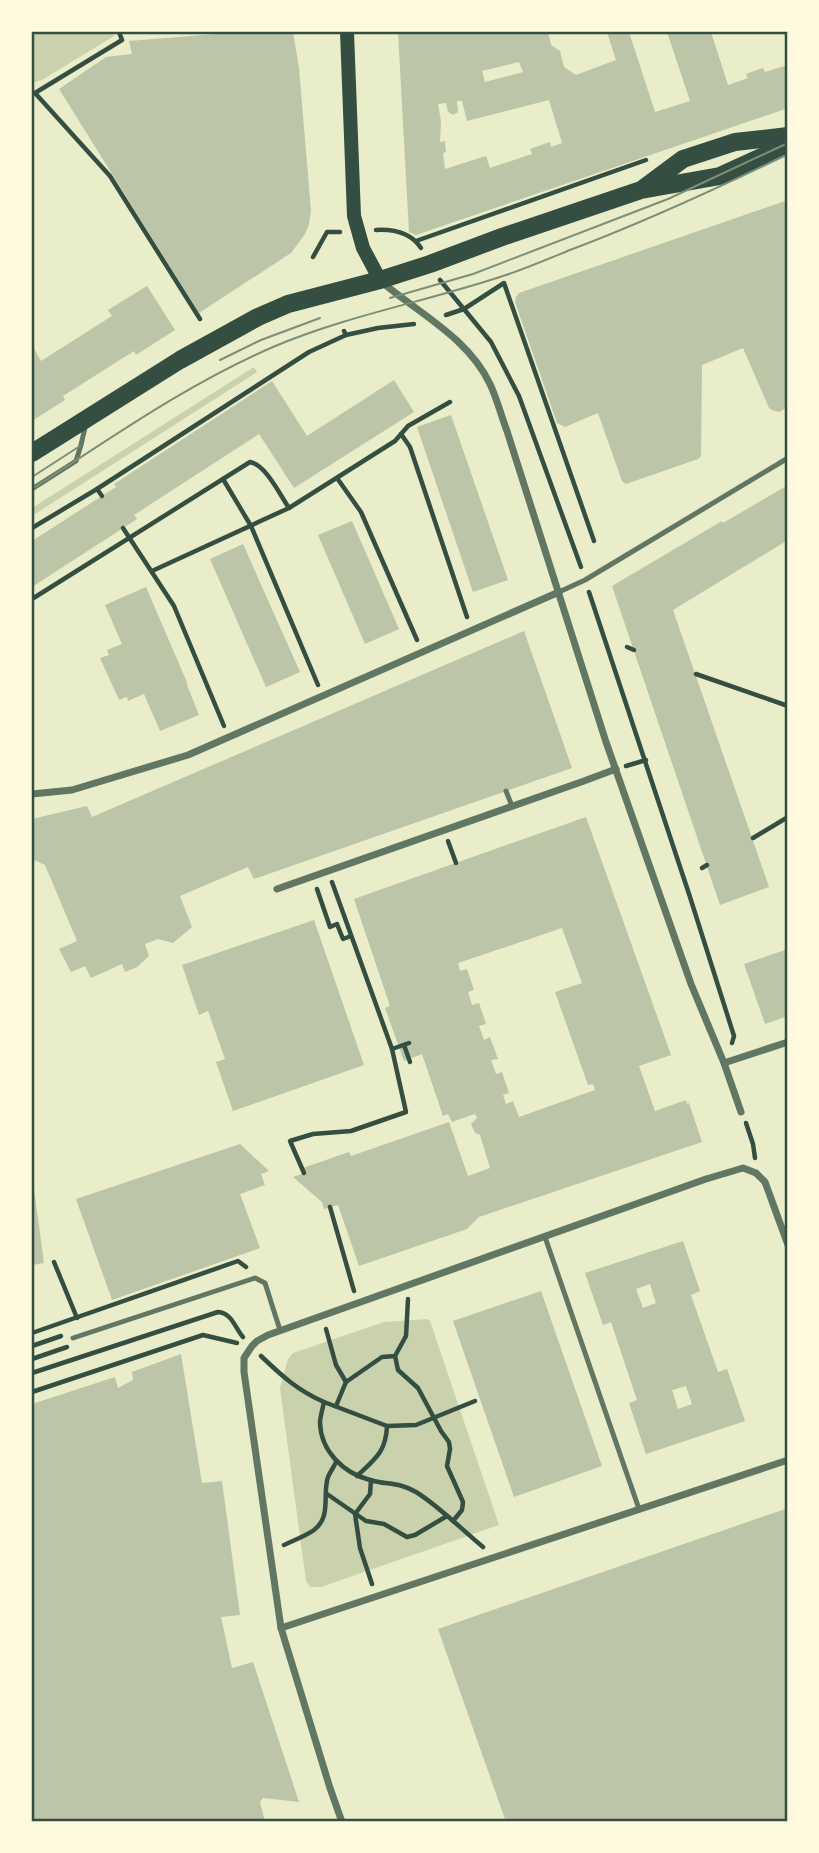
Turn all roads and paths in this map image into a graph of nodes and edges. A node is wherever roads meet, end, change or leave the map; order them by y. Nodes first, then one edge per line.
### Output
1 (119, 32) edge
2 (347, 32) edge
3 (788, 136) edge
4 (788, 145) edge
5 (653, 158) dead end
6 (641, 190) junction
7 (378, 230) dead end
8 (342, 232) dead end
9 (313, 257) dead end
10 (380, 280) junction
11 (464, 309) junction
12 (200, 319) dead end
13 (431, 320) junction
14 (450, 402) dead end
15 (87, 418) junction
16 (401, 434) junction
17 (32, 453) edge
18 (788, 458) edge
19 (337, 478) junction
20 (223, 480) junction
21 (32, 489) edge
22 (97, 489) junction
23 (102, 496) dead end
24 (289, 508) junction
25 (251, 526) junction
26 (32, 528) edge
27 (123, 528) dead end
28 (130, 537) junction
29 (594, 541) dead end
30 (152, 571) junction
31 (585, 580) junction
32 (559, 592) junction
33 (32, 599) edge
34 (472, 631) junction
35 (626, 647) dead end
36 (634, 650) dead end
37 (422, 653) junction
38 (696, 674) dead end
39 (323, 696) junction
40 (788, 706) edge
41 (229, 737) junction
42 (616, 768) junction
43 (506, 791) dead end
44 (32, 794) edge
45 (512, 806) junction
46 (788, 817) edge
47 (445, 830) junction
48 (752, 838) dead end
49 (456, 863) dead end
50 (328, 871) junction
51 (313, 876) junction
52 (277, 889) dead end
53 (351, 936) junction
54 (788, 1042) edge
55 (392, 1049) junction
56 (410, 1062) dead end
57 (724, 1063) junction
58 (741, 1112) joint
59 (304, 1173) dead end
60 (756, 1173) junction
61 (330, 1207) dead end
62 (545, 1237) junction
63 (788, 1245) edge
64 (54, 1262) dead end
65 (255, 1278) junction
66 (409, 1284) junction
67 (358, 1302) junction
68 (323, 1315) junction
69 (77, 1318) junction
70 (280, 1330) junction
71 (32, 1333) edge
72 (73, 1338) dead end
73 (32, 1346) edge
74 (252, 1346) junction
75 (395, 1356) junction
76 (32, 1359) edge
77 (32, 1373) edge
78 (345, 1382) junction
79 (32, 1392) edge
80 (475, 1401) dead end
81 (324, 1402) junction
82 (335, 1406) junction
83 (433, 1418) junction
84 (387, 1426) junction
85 (788, 1460) edge
86 (337, 1462) junction
87 (357, 1476) junction
88 (371, 1480) junction
89 (327, 1494) junction
90 (639, 1509) junction
91 (355, 1514) junction
92 (447, 1516) junction
93 (453, 1521) junction
94 (268, 1552) junction
95 (494, 1557) junction
96 (377, 1596) junction
97 (281, 1628) junction
98 (342, 1822) edge

1 - 12 path
2 - 10 main road
3 - 6 main road
4 - 6 main road
5 - 7 path
6 - 10 main road
8 - 9 path
10 - 13 street
10 - 15 main road
11 - 13 path
11 - 29 path
11 - 31 path
13 - 22 path
13 - 32 street
14 - 16 path
15 - 17 main road
15 - 21 lane
16 - 19 path
16 - 34 path
18 - 31 lane
19 - 24 path
19 - 37 path
20 - 24 path
20 - 25 path
20 - 28 path
22 - 23 path
22 - 26 path
24 - 25 path
25 - 30 path
25 - 39 path
27 - 28 path
28 - 30 path
28 - 33 path
30 - 41 path
31 - 32 lane
31 - 57 path
32 - 34 street
32 - 42 street
34 - 37 street
35 - 36 path
37 - 39 street
38 - 40 path
39 - 41 street
41 - 44 street
42 - 45 street
42 - 57 street
43 - 45 lane
45 - 47 street
46 - 48 path
47 - 49 path
47 - 50 street
50 - 51 street
50 - 53 path
51 - 52 street
51 - 53 path
53 - 55 path
54 - 57 street
55 - 56 path
55 - 59 path
57 - 58 street
58 - 60 path
60 - 62 street
60 - 63 street
61 - 67 path
62 - 66 street
62 - 90 lane
64 - 69 path
65 - 69 path
65 - 70 lane
65 - 72 lane
66 - 67 street
66 - 75 path
67 - 68 street
68 - 70 street
68 - 78 path
69 - 71 path
70 - 74 street
73 - 76 path
74 - 77 path
74 - 79 path
74 - 81 path
74 - 94 street
75 - 78 path
75 - 83 path
78 - 82 path
80 - 83 path
81 - 82 path
81 - 86 path
82 - 84 path
83 - 84 path
83 - 93 path
84 - 87 path
85 - 90 street
86 - 87 path
86 - 89 path
87 - 88 path
88 - 91 path
88 - 92 path
89 - 91 path
89 - 94 path
90 - 95 street
91 - 92 path
91 - 96 path
92 - 93 path
93 - 95 path
94 - 97 street
95 - 96 street
96 - 97 street
97 - 98 street

